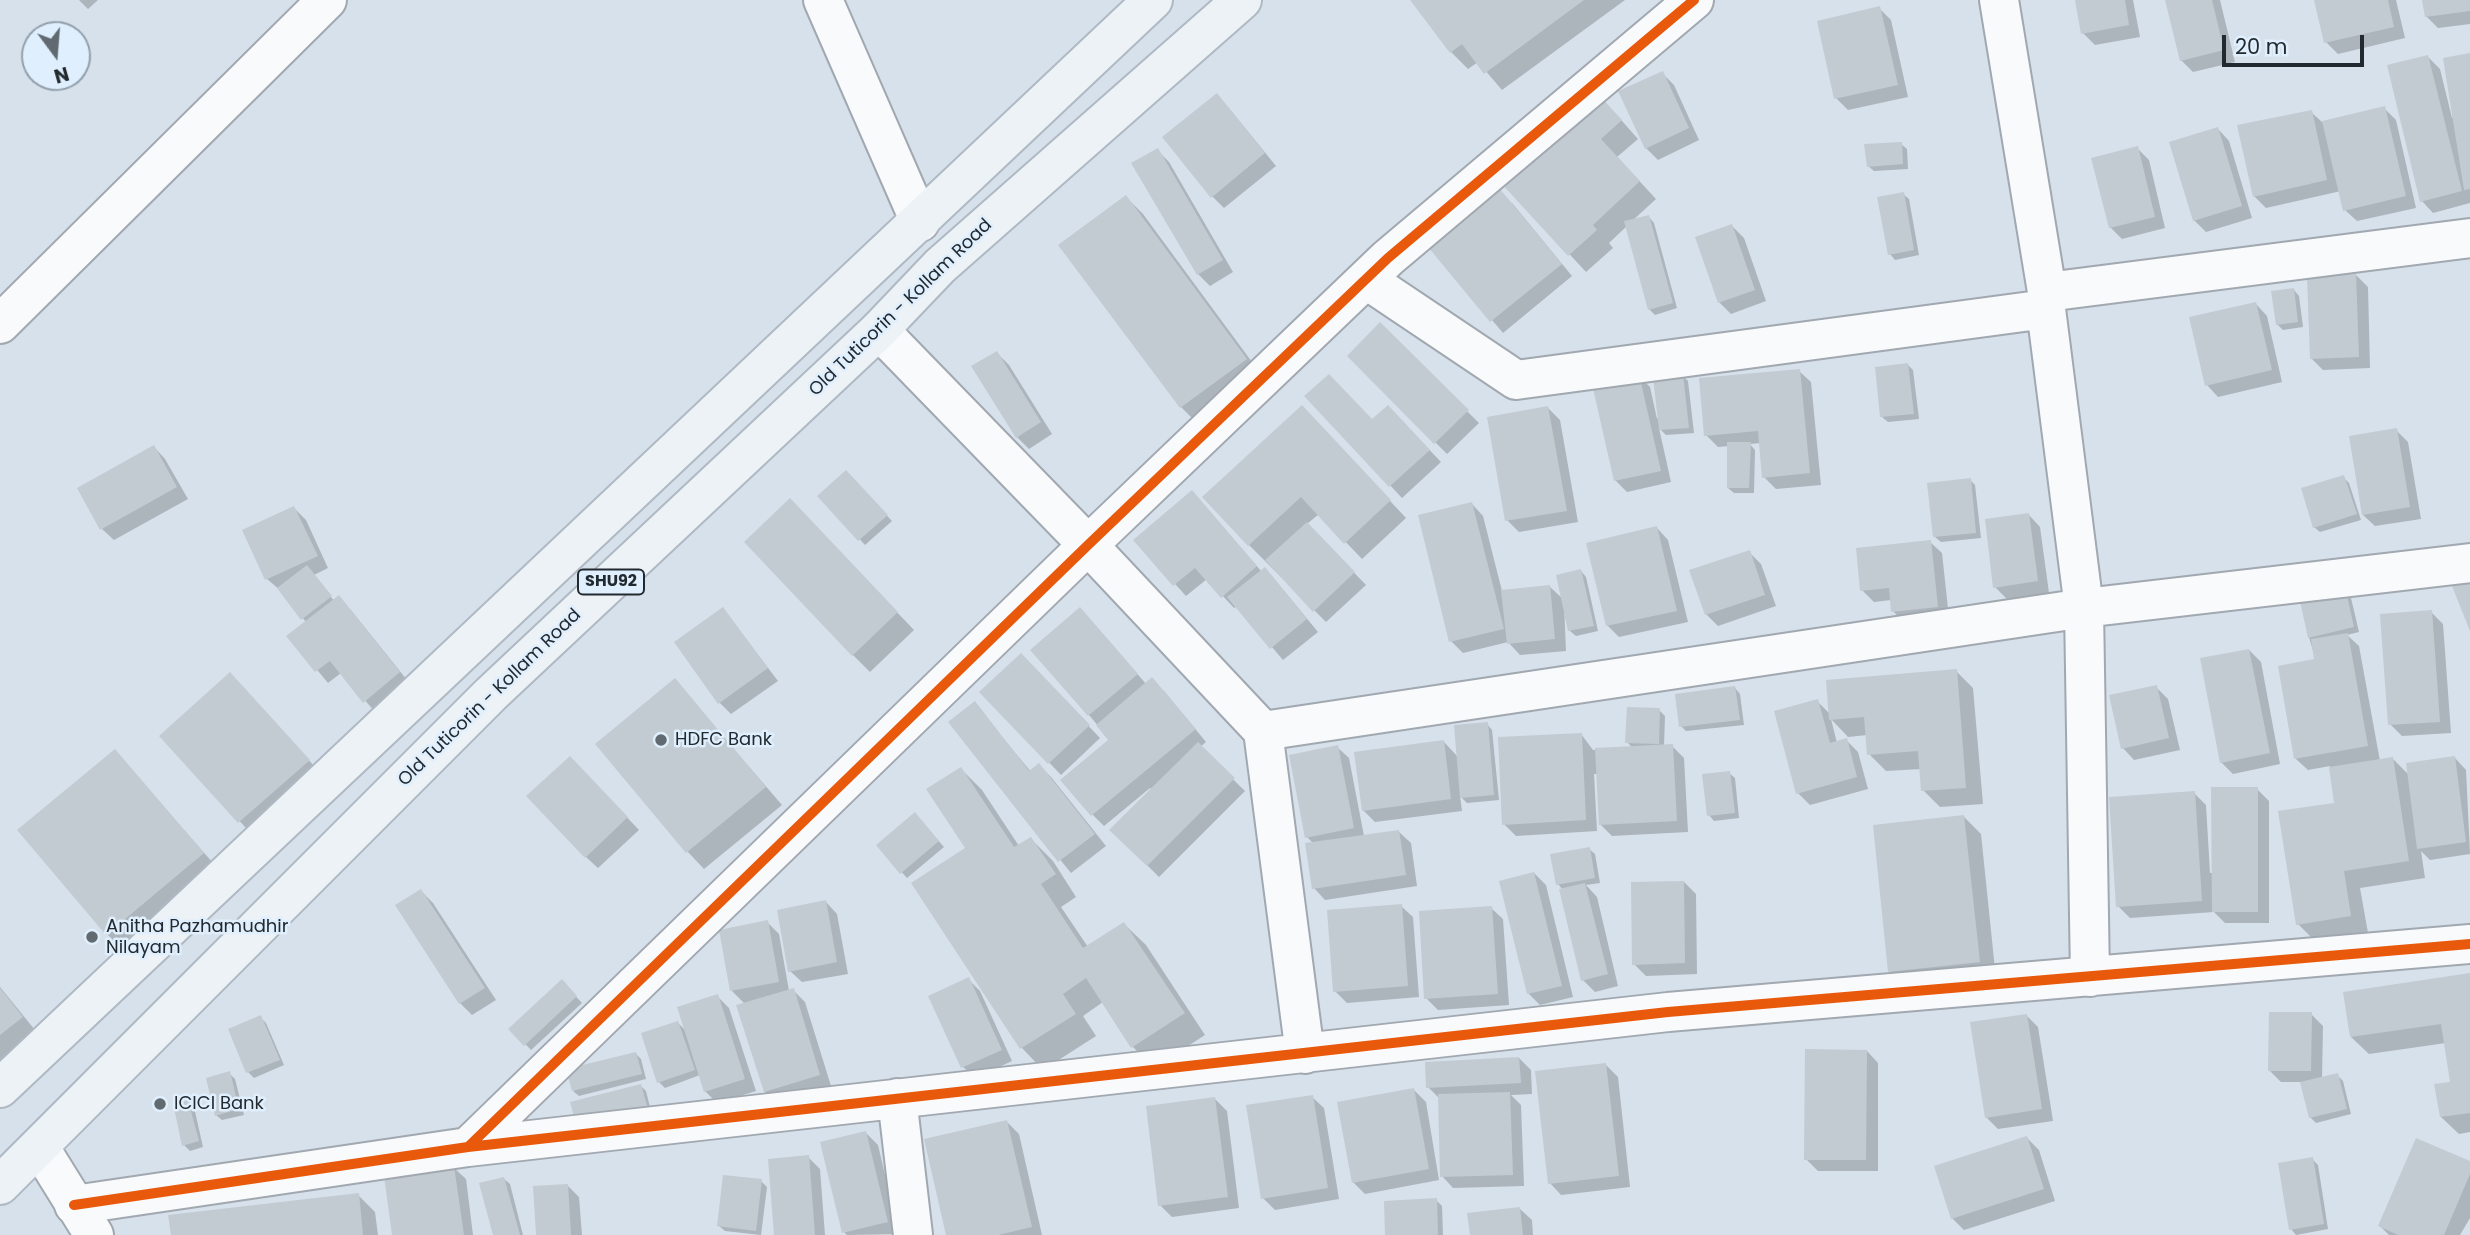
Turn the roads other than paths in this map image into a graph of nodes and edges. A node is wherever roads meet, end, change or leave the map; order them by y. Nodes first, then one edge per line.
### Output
1 (327, 0) edge
2 (823, 0) edge
3 (1153, 0) edge
4 (1242, 0) edge
5 (1694, 0) edge
6 (1999, 0) edge
7 (920, 222) junction
8 (2470, 238) edge
9 (1367, 280) junction
10 (2046, 300) junction
11 (0, 324) edge
12 (879, 330) junction
13 (1088, 545) junction
14 (2470, 563) edge
15 (2084, 608) junction
16 (1263, 731) junction
17 (2470, 944) edge
18 (2090, 977) junction
19 (1305, 1054) junction
20 (0, 1088) edge
21 (897, 1098) junction
22 (468, 1147) junction
23 (40, 1148) junction
24 (0, 1185) edge
25 (84, 1220) edge
26 (913, 1235) edge

1 - 11 street
2 - 7 street
3 - 7 main road
4 - 12 main road, Old Tuticorin - Kollam Road / SHU92
5 - 9 street
6 - 10 street
7 - 20 main road
8 - 10 street
9 - 10 street
9 - 13 street
10 - 15 street
12 - 13 street
12 - 23 main road, Old Tuticorin - Kollam Road / SHU92
13 - 16 street
13 - 22 street
14 - 15 street
15 - 16 street
15 - 18 street
16 - 19 street
17 - 18 street
18 - 19 street
19 - 21 street
21 - 22 street
21 - 26 street
22 - 25 street
23 - 24 main road, Old Tuticorin - Kollam Road / SHU92
23 - 25 street

